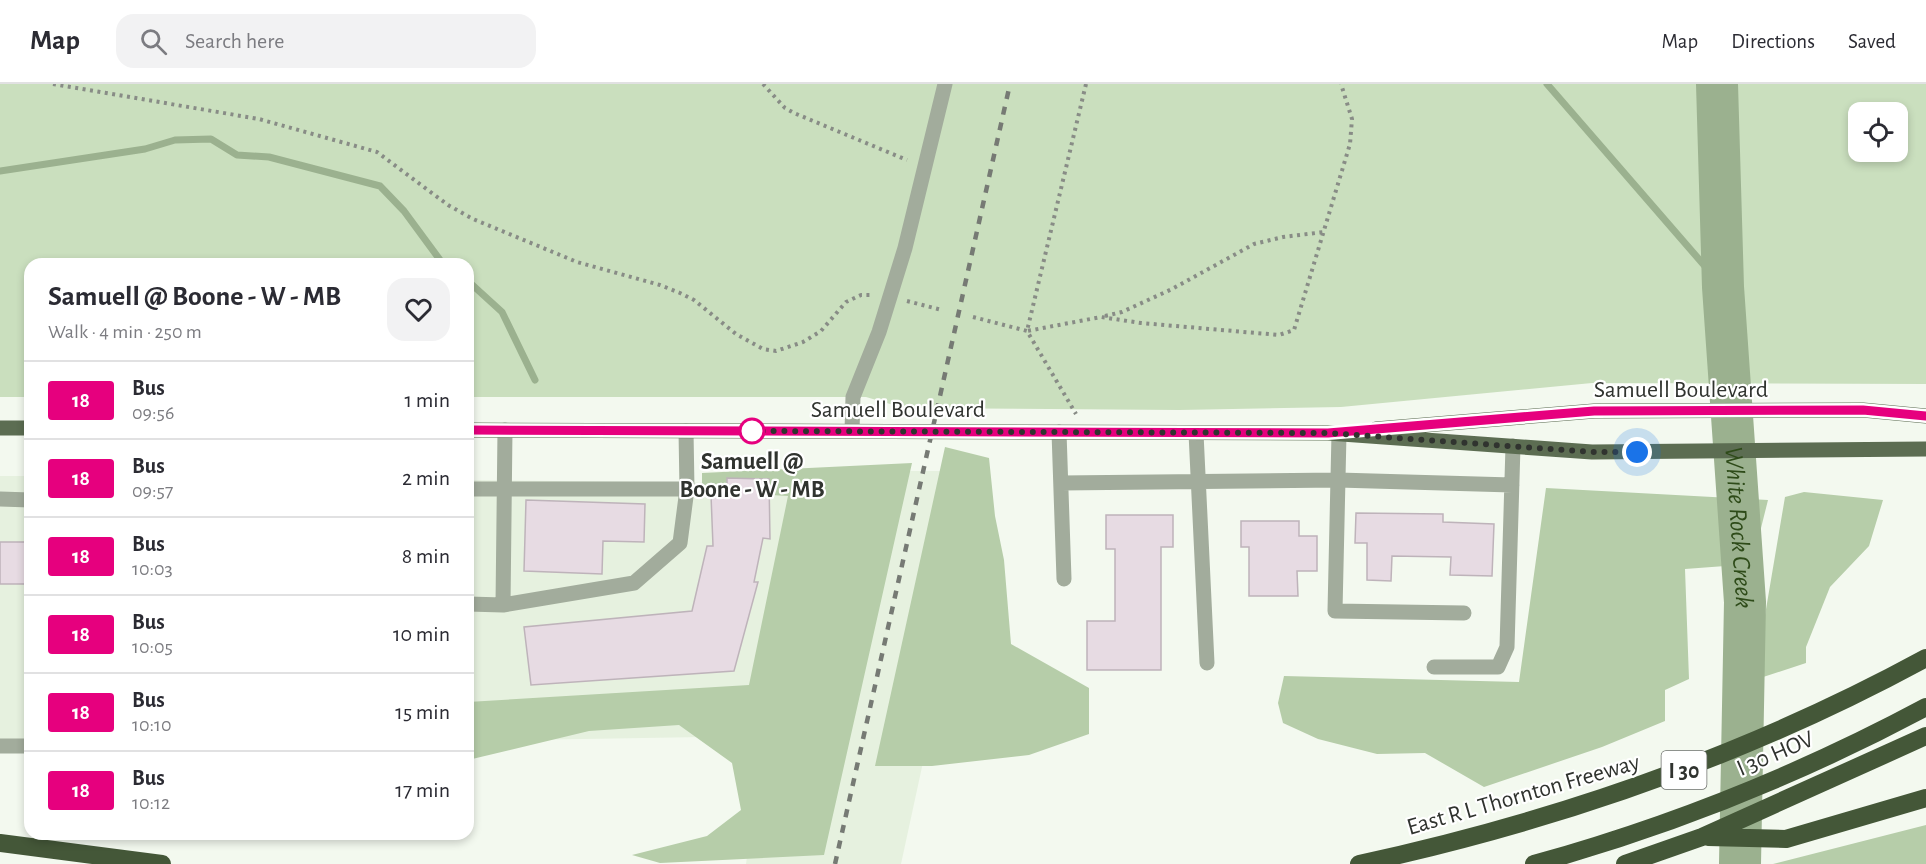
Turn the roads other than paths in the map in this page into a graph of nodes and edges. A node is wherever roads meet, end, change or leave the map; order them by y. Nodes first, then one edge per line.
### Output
1 (945, 84) edge
2 (1926, 416) edge
3 (0, 428) edge
4 (24, 428) edge
5 (474, 430) edge
6 (505, 430) junction
7 (686, 431) junction
8 (852, 431) junction
9 (1059, 432) junction
10 (1196, 433) junction
11 (1334, 433) junction
12 (1513, 446) junction
13 (1926, 449) edge
14 (1199, 480) junction
15 (1338, 480) junction
16 (1061, 483) junction
17 (1512, 485) junction
18 (474, 489) edge
19 (687, 489) junction
20 (504, 490) junction
21 (0, 499) edge
22 (24, 500) edge
23 (1064, 579) dead end
24 (474, 604) edge
25 (503, 605) junction
26 (1464, 613) dead end
27 (1926, 658) edge
28 (1207, 663) dead end
29 (1434, 667) dead end
30 (1926, 707) edge
31 (1926, 736) edge
32 (0, 746) edge
33 (24, 746) edge
34 (1926, 798) edge
35 (1702, 837) junction
36 (0, 843) edge
37 (162, 864) edge
38 (1359, 864) edge
39 (1534, 864) edge
40 (1625, 864) edge

1 - 8 street
2 - 11 main road, Samuell Boulevard
3 - 4 main road
5 - 6 main road, Samuell Boulevard
6 - 7 main road, Samuell Boulevard
6 - 20 street
7 - 8 main road, Samuell Boulevard
7 - 19 street
8 - 9 main road, Samuell Boulevard
9 - 10 main road, Samuell Boulevard
9 - 16 street
10 - 11 main road, Samuell Boulevard
10 - 14 street
11 - 12 main road, Samuell Boulevard
11 - 15 street
12 - 13 main road, Samuell Boulevard
12 - 17 street
14 - 15 street
14 - 16 street
14 - 28 street
15 - 17 street
15 - 26 street
16 - 23 street
17 - 29 street
18 - 20 street
19 - 20 street
19 - 25 street
20 - 25 street
21 - 22 street
24 - 25 street
27 - 38 highway, East R L Thornton Freeway / I 30
30 - 39 highway, I 30 HOV
31 - 35 highway
32 - 33 street
34 - 35 highway
35 - 40 highway
36 - 37 highway

